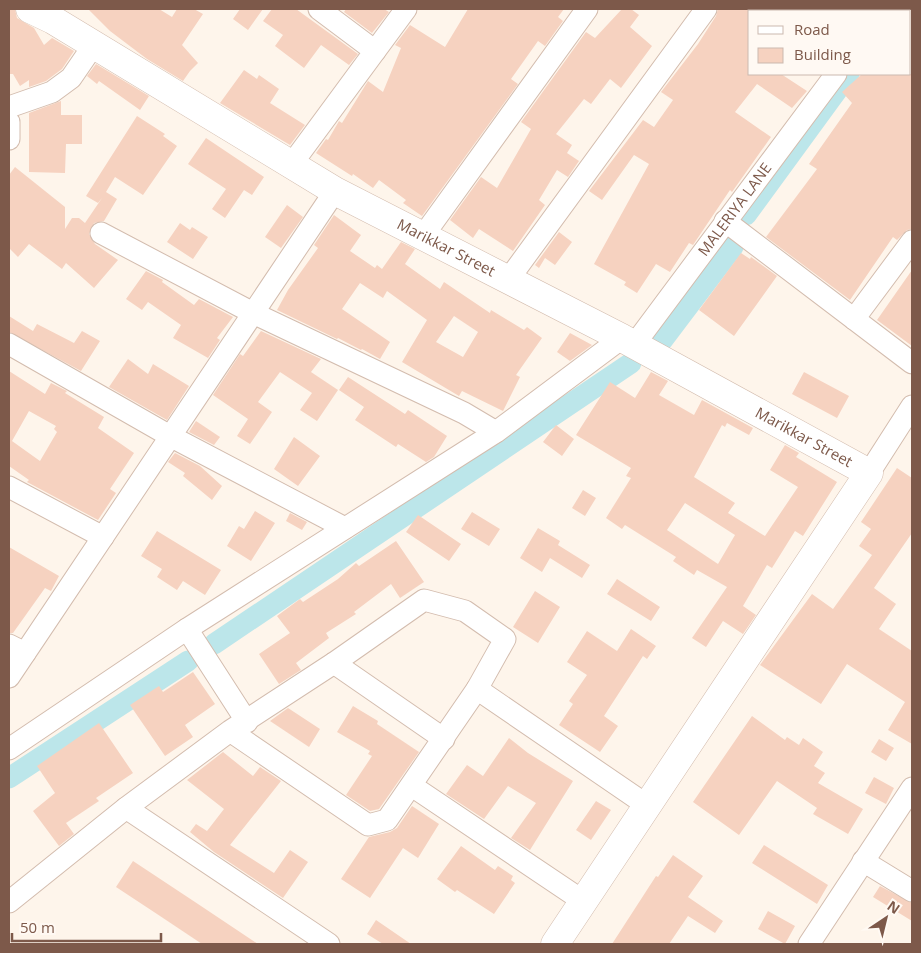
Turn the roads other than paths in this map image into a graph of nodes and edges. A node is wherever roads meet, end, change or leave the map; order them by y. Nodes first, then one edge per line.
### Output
1 (318, 9) edge
2 (406, 9) edge
3 (587, 9) edge
4 (706, 9) edge
5 (49, 12) edge
6 (93, 46) junction
7 (375, 51) junction
8 (835, 75) edge
9 (9, 108) edge
10 (9, 122) edge
11 (9, 139) edge
12 (291, 165) junction
13 (335, 191) junction
14 (725, 221) junction
15 (101, 233) dead end
16 (423, 236) junction
17 (912, 241) edge
18 (508, 280) junction
19 (253, 313) junction
20 (854, 319) junction
21 (628, 342) junction
22 (9, 344) edge
23 (912, 363) edge
24 (912, 406) edge
25 (496, 432) junction
26 (170, 436) junction
27 (869, 473) junction
28 (9, 488) edge
29 (344, 528) junction
30 (103, 537) junction
31 (187, 629) junction
32 (17, 649) edge
33 (334, 663) junction
34 (9, 678) edge
35 (477, 689) junction
36 (239, 726) junction
37 (444, 738) junction
38 (9, 749) edge
39 (412, 786) junction
40 (912, 788) edge
41 (648, 806) junction
42 (126, 808) junction
43 (863, 861) junction
44 (912, 891) edge
45 (583, 901) junction
46 (9, 902) edge
47 (329, 944) edge
48 (555, 944) edge
49 (809, 944) edge

1 - 7 street
2 - 7 street
3 - 16 street
4 - 18 street
5 - 6 street, Marikkar Street
6 - 9 street
6 - 12 street, Marikkar Street
7 - 12 street
8 - 14 street, MALERIYA LANE
10 - 11 street
12 - 13 street, Marikkar Street
13 - 16 street, Marikkar Street
13 - 19 street
14 - 20 street
14 - 21 street, MALERIYA LANE
15 - 19 street
16 - 18 street, Marikkar Street
17 - 20 street
18 - 21 street, Marikkar Street
19 - 25 street
19 - 26 street
20 - 23 street
21 - 25 street, MALERIYA LANE
21 - 27 street, Marikkar Street
22 - 26 street
24 - 27 street
25 - 29 street, MALERIYA LANE
26 - 29 street
26 - 30 street
27 - 41 street
28 - 30 street
29 - 31 street, MALERIYA LANE
30 - 32 street
31 - 36 street
31 - 38 street, MALERIYA LANE
32 - 34 street
33 - 35 street
33 - 36 street
33 - 37 street
35 - 37 street
35 - 41 street
36 - 39 street
36 - 42 street
37 - 39 street
39 - 45 street
40 - 43 street
41 - 45 street
42 - 46 street
42 - 47 street
43 - 44 street
43 - 49 street
45 - 48 street

